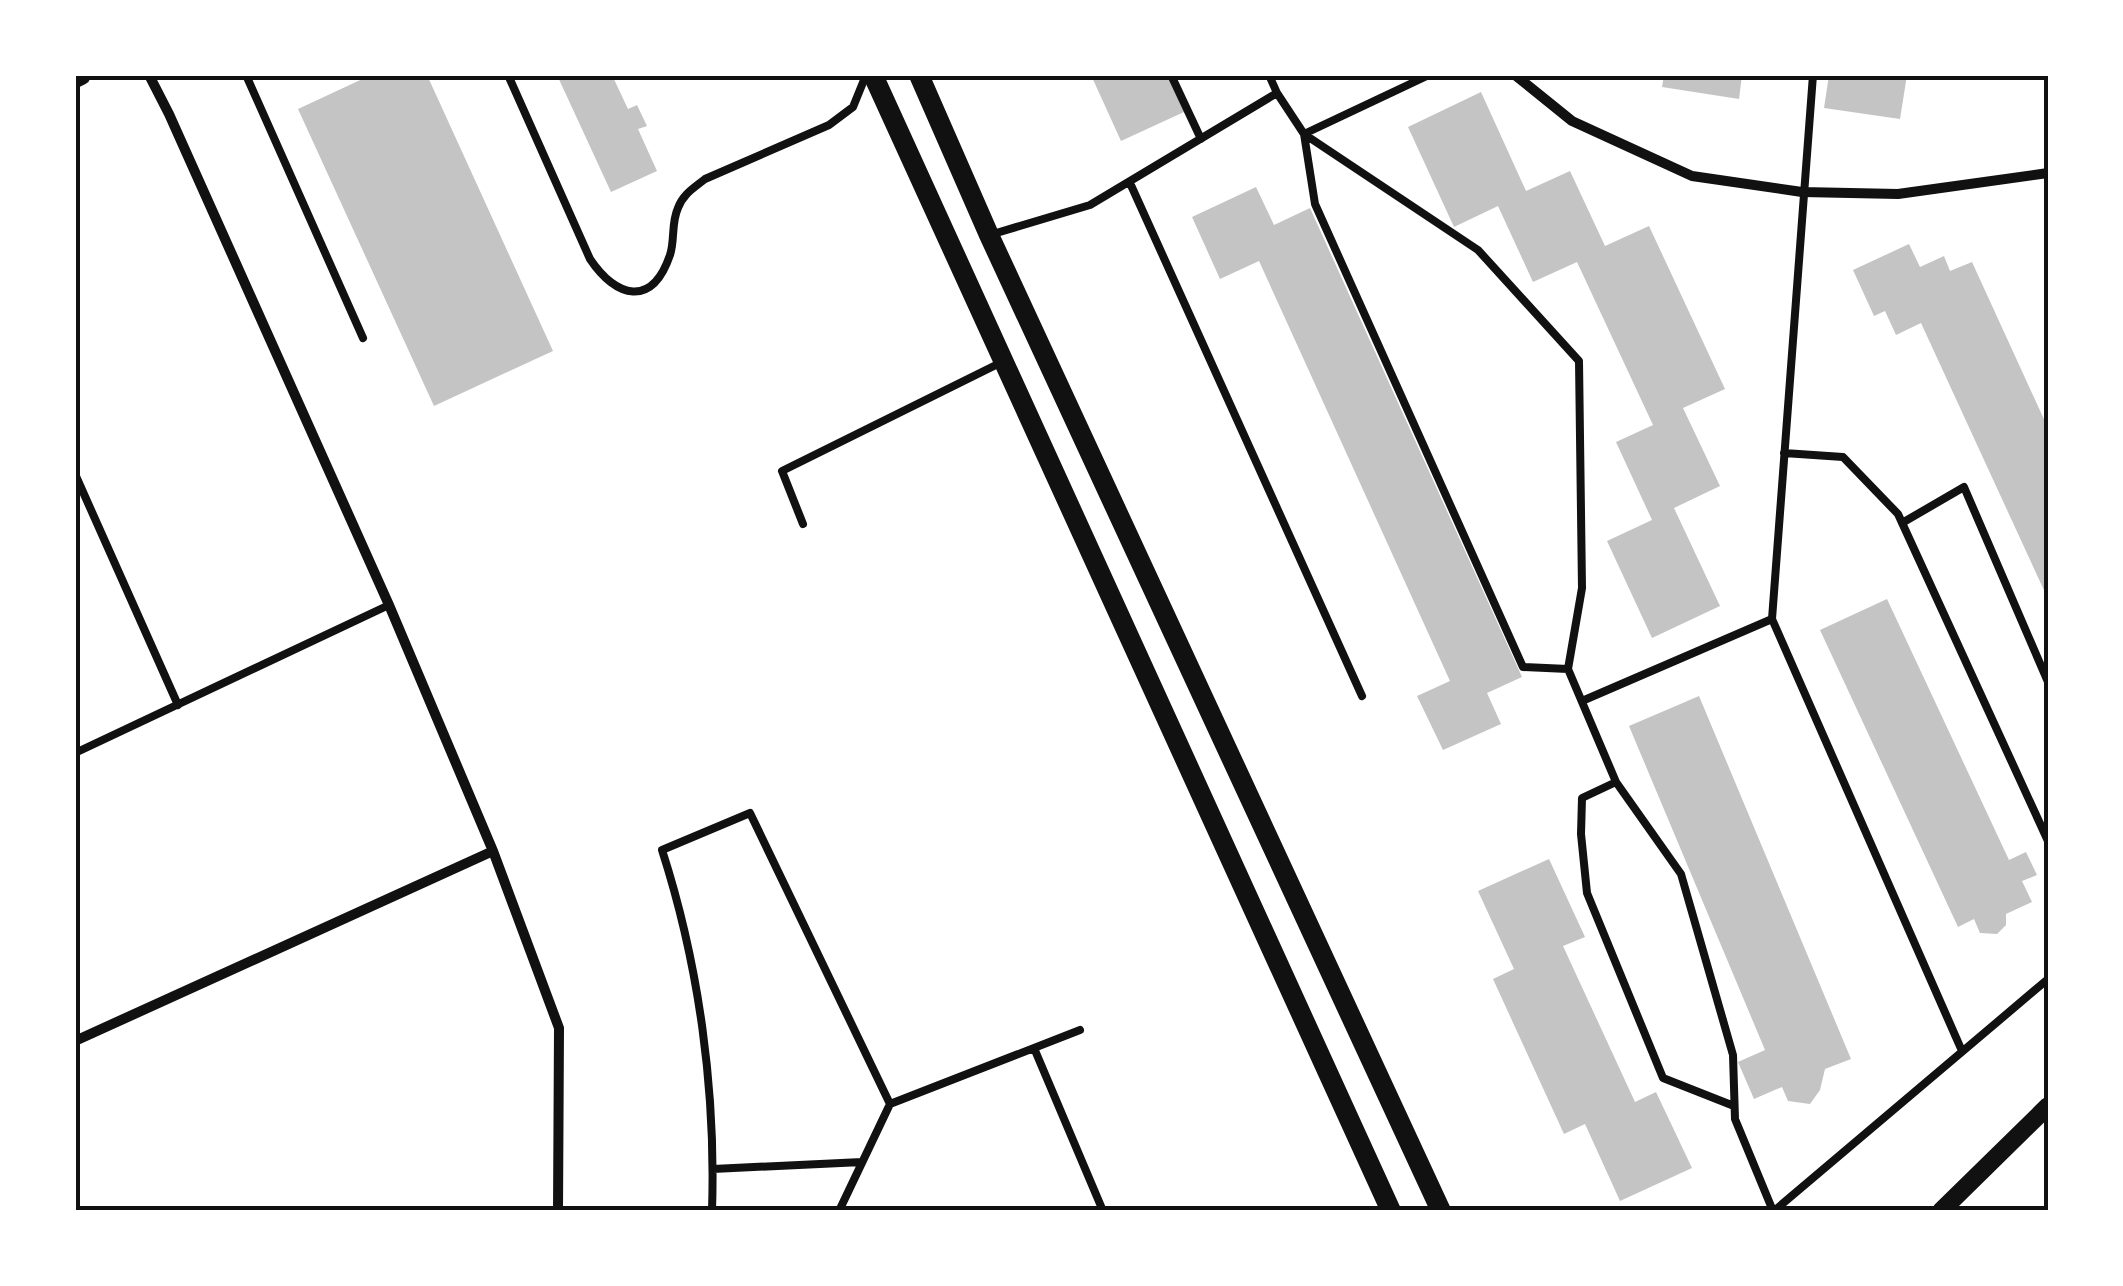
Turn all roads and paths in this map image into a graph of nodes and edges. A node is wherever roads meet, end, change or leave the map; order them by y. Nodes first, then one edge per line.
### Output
1 (148, 75) edge
2 (246, 75) edge
3 (508, 75) edge
4 (869, 75) edge
5 (919, 75) edge
6 (1171, 75) edge
7 (1269, 75) edge
8 (1430, 75) edge
9 (1515, 75) edge
10 (1813, 75) edge
11 (1277, 94) junction
12 (1304, 134) junction
13 (1201, 139) junction
14 (2048, 173) edge
15 (1130, 183) junction
16 (1802, 192) junction
17 (989, 235) junction
18 (363, 338) dead end
19 (1002, 362) junction
20 (1784, 453) junction
21 (75, 474) edge
22 (1902, 523) junction
23 (803, 524) dead end
24 (389, 605) junction
25 (1772, 620) junction
26 (1568, 669) junction
27 (2048, 682) edge
28 (1362, 696) dead end
29 (1582, 701) junction
30 (178, 705) junction
31 (75, 753) edge
32 (1616, 782) junction
33 (2048, 841) edge
34 (493, 851) junction
35 (2048, 979) edge
36 (1080, 1030) dead end
37 (75, 1042) edge
38 (1034, 1048) junction
39 (1962, 1052) junction
40 (890, 1104) junction
41 (1734, 1106) junction
42 (2048, 1106) edge
43 (862, 1162) junction
44 (713, 1169) junction
45 (558, 1211) edge
46 (712, 1211) edge
47 (838, 1211) edge
48 (1104, 1211) edge
49 (1391, 1211) edge
50 (1441, 1211) edge
51 (1774, 1211) edge
52 (1941, 1211) edge

1 - 24 street
2 - 18 lane
3 - 4 lane
4 - 19 main road
5 - 17 main road
6 - 13 lane
7 - 11 lane
8 - 12 lane
9 - 16 street
10 - 16 lane
11 - 12 lane
11 - 13 lane
12 - 26 lane
12 - 26 lane
13 - 15 lane
14 - 16 street
15 - 17 lane
15 - 28 lane
16 - 20 lane
17 - 50 main road
19 - 23 lane
19 - 49 main road
20 - 22 lane
20 - 25 lane
21 - 30 lane
22 - 27 lane
22 - 33 lane
24 - 30 lane
24 - 34 street
25 - 29 lane
25 - 39 lane
26 - 29 lane
29 - 32 lane
30 - 31 lane
32 - 41 lane
32 - 41 lane
34 - 37 street
34 - 45 street
35 - 39 lane
36 - 38 lane
38 - 40 lane
38 - 48 lane
39 - 51 lane
40 - 43 lane
40 - 44 lane
41 - 51 lane
42 - 52 street
43 - 44 lane
43 - 47 lane
44 - 46 lane

